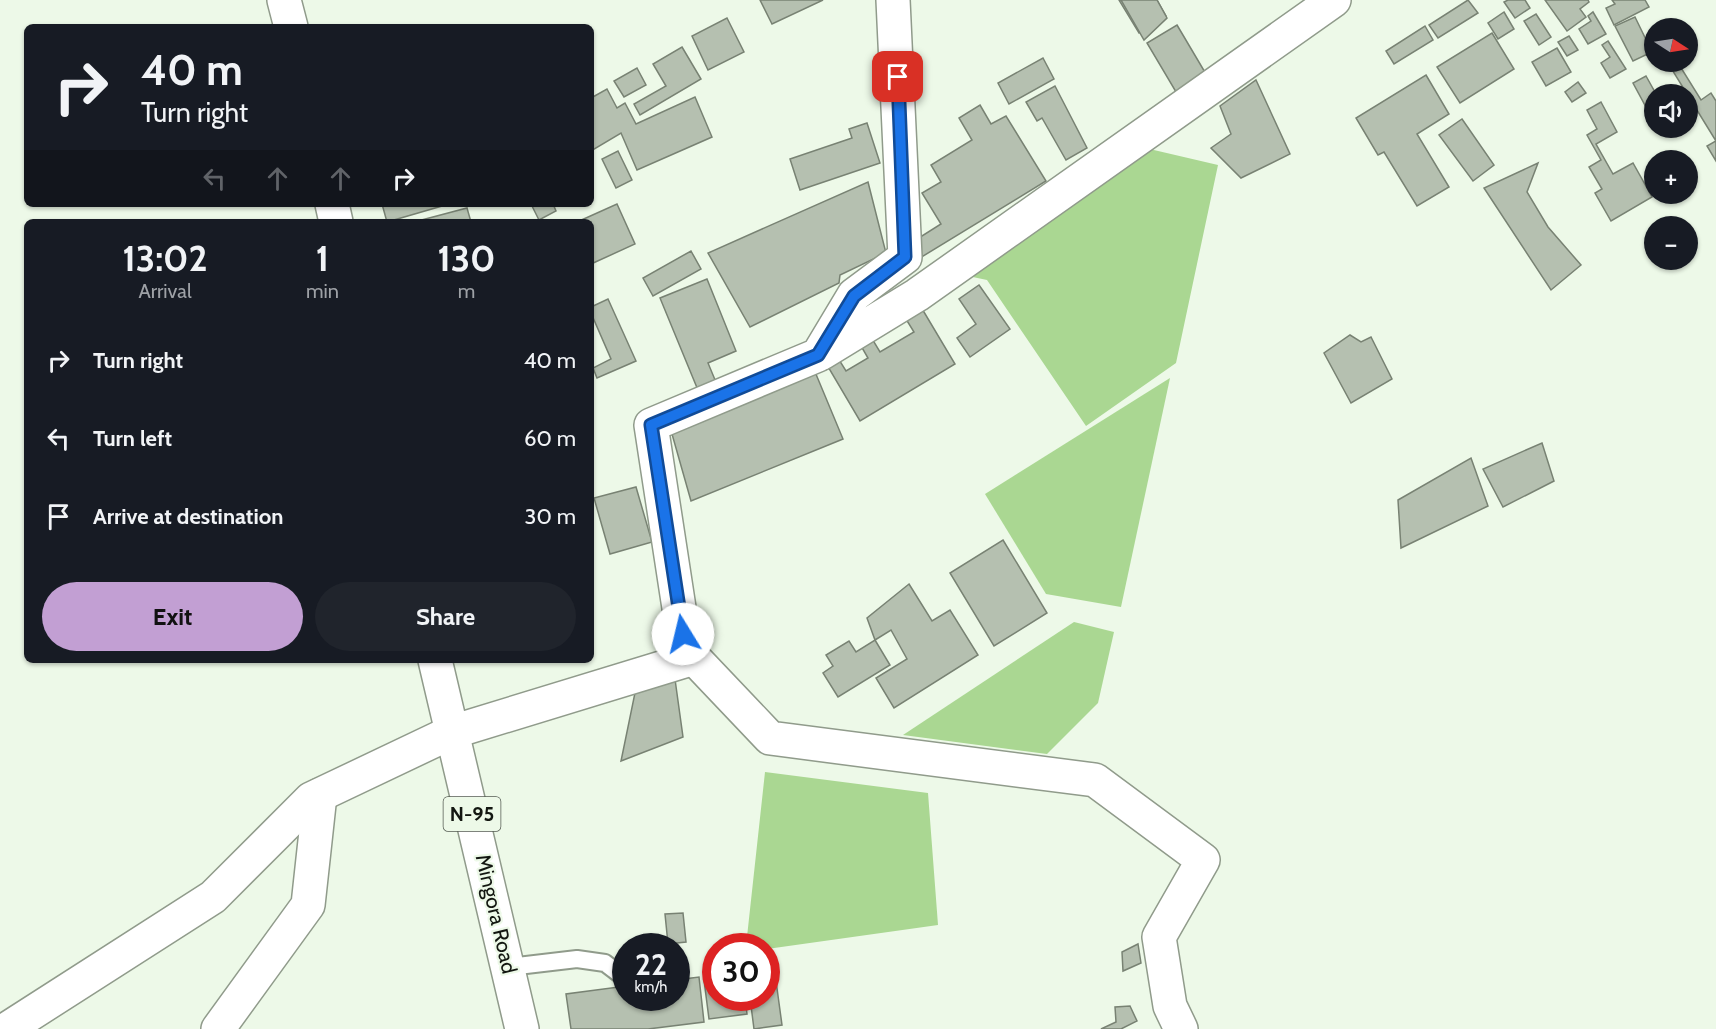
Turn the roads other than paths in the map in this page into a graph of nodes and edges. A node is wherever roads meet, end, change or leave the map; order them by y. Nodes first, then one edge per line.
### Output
1 (284, 0) edge
2 (893, 0) edge
3 (1334, 0) edge
4 (290, 24) edge
5 (818, 355) junction
6 (694, 658) junction
7 (436, 663) edge
8 (452, 732) junction
9 (320, 795) junction
10 (509, 967) junction
11 (612, 969) edge
12 (7, 1029) edge
13 (218, 1029) edge
14 (522, 1029) edge
15 (1181, 1029) edge

1 - 4 street
2 - 5 street
3 - 5 street
5 - 6 street
6 - 8 street
6 - 15 street
7 - 8 street, Mingora Road / N-95
8 - 9 street
8 - 10 street, Mingora Road / N-95
9 - 12 street
9 - 13 street
10 - 11 lane
10 - 14 street, Mingora Road / N-95

